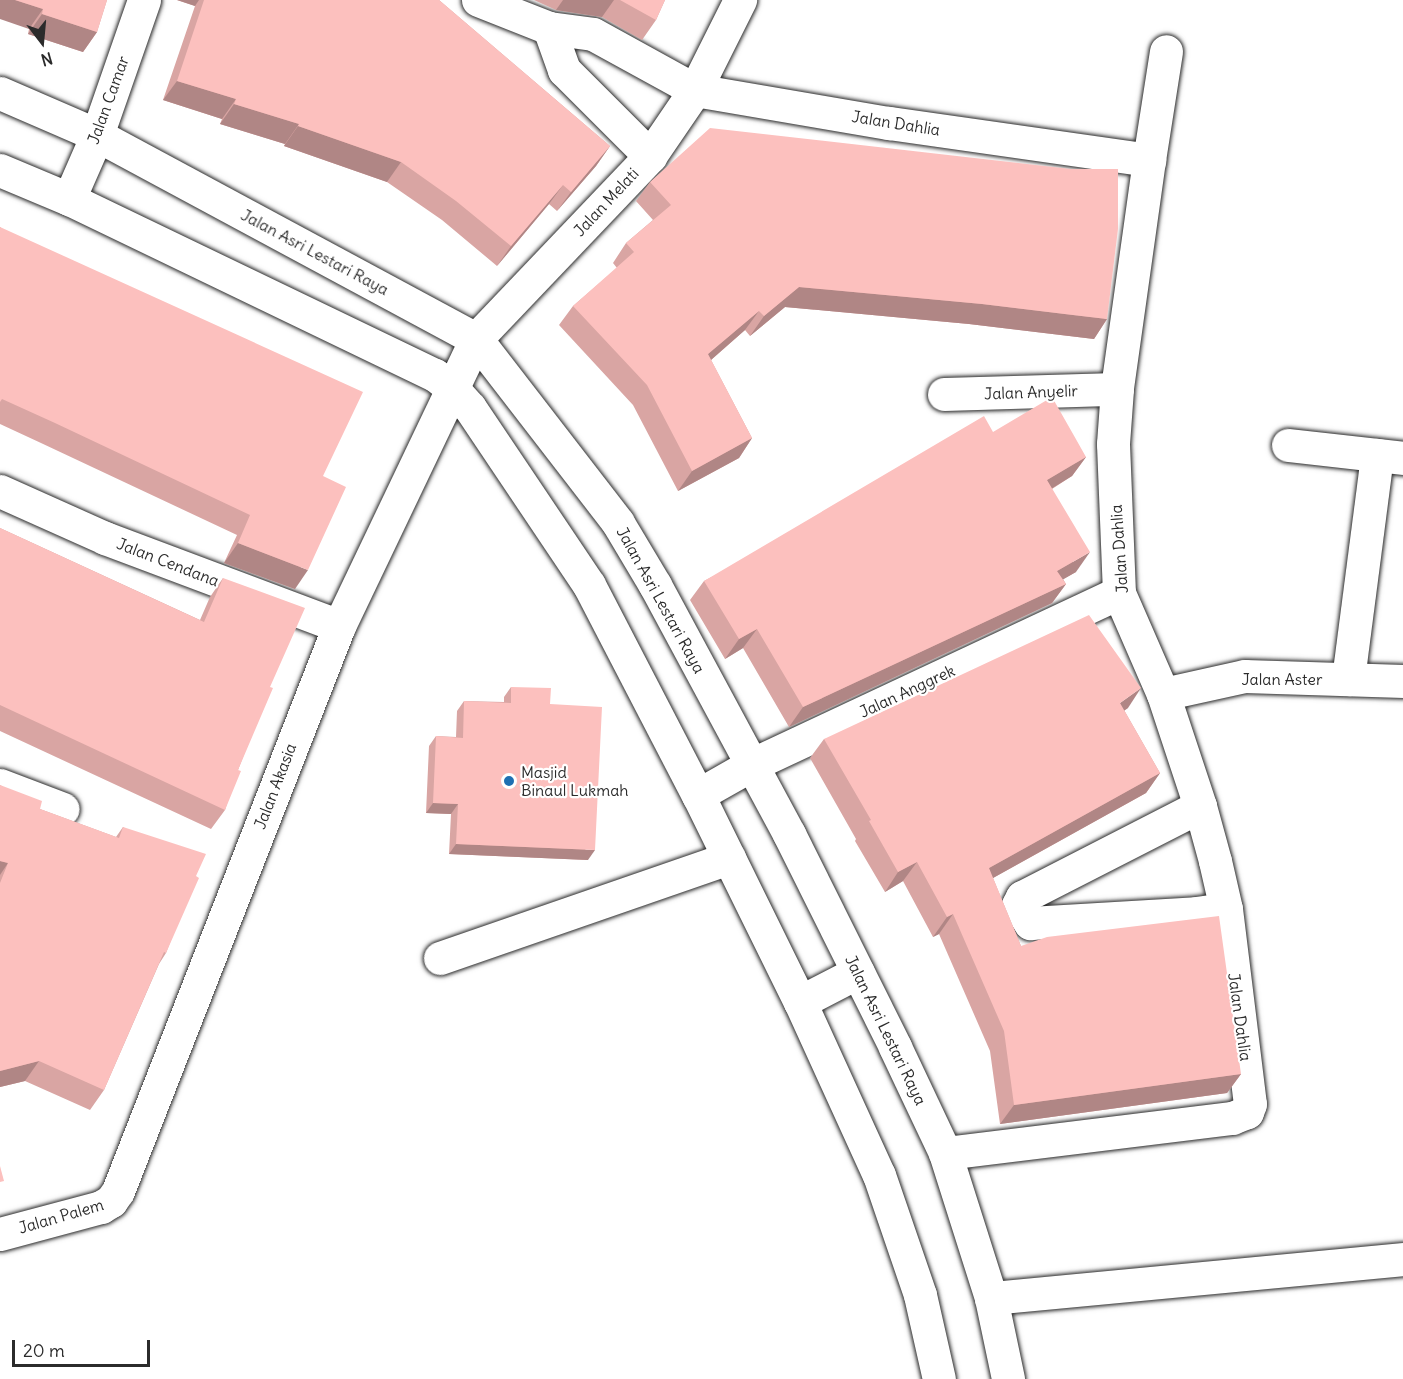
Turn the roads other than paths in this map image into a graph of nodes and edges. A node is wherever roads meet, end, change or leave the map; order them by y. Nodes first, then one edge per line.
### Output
1 (144, 0) edge
2 (478, 0) edge
3 (740, 0) edge
4 (549, 28) junction
5 (1166, 51) dead end
6 (695, 90) junction
7 (0, 93) edge
8 (96, 135) junction
9 (650, 156) junction
10 (1149, 160) junction
11 (0, 170) edge
12 (69, 199) junction
13 (476, 339) junction
14 (453, 389) junction
15 (1117, 389) junction
16 (944, 394) dead end
17 (1288, 446) dead end
18 (1390, 456) edge
19 (0, 491) edge
20 (1119, 593) junction
21 (339, 626) junction
22 (1348, 679) junction
23 (1403, 681) edge
24 (1163, 694) junction
25 (751, 765) junction
26 (0, 785) edge
27 (698, 795) junction
28 (1200, 806) junction
29 (63, 809) dead end
30 (729, 858) junction
31 (1226, 909) junction
32 (440, 958) dead end
33 (858, 972) junction
34 (800, 1002) junction
35 (945, 1153) junction
36 (118, 1191) joint
37 (0, 1234) edge
38 (1403, 1259) edge
39 (990, 1298) junction
40 (939, 1379) edge
41 (1008, 1379) edge

1 - 8 street, Jalan Camar
2 - 4 street, Jalan Dahlia
3 - 6 street, Jalan Melati
4 - 6 street, Jalan Dahlia
4 - 9 street
5 - 10 street
6 - 9 street, Jalan Melati
6 - 10 street, Jalan Dahlia
7 - 8 street, Jalan Asri Lestari Raya
8 - 12 street, Jalan Camar
8 - 13 street, Jalan Asri Lestari Raya
9 - 13 street, Jalan Melati
10 - 15 street, Jalan Dahlia
11 - 12 street
12 - 14 street
13 - 14 street, Jalan Melati
13 - 25 street, Jalan Asri Lestari Raya
14 - 21 street, Jalan Akasia
14 - 27 street
15 - 16 street, Jalan Anyelir
15 - 20 street, Jalan Dahlia
17 - 18 street
18 - 22 street
19 - 21 street, Jalan Cendana
20 - 24 street, Jalan Dahlia
20 - 25 street, Jalan Anggrek
21 - 36 street, Jalan Akasia
22 - 23 street, Jalan Aster
22 - 24 street, Jalan Aster
24 - 28 street, Jalan Dahlia
25 - 27 street, Jalan Anggrek
25 - 33 street, Jalan Asri Lestari Raya
26 - 29 street
27 - 30 street
28 - 31 street, Jalan Dahlia
28 - 31 street
30 - 32 street
30 - 34 street
31 - 35 street, Jalan Dahlia
33 - 34 street
33 - 35 street, Jalan Asri Lestari Raya
34 - 40 street
35 - 39 street, Jalan Asri Lestari Raya
36 - 37 street, Jalan Palem
38 - 39 street
39 - 41 street, Jalan Asri Lestari Raya

